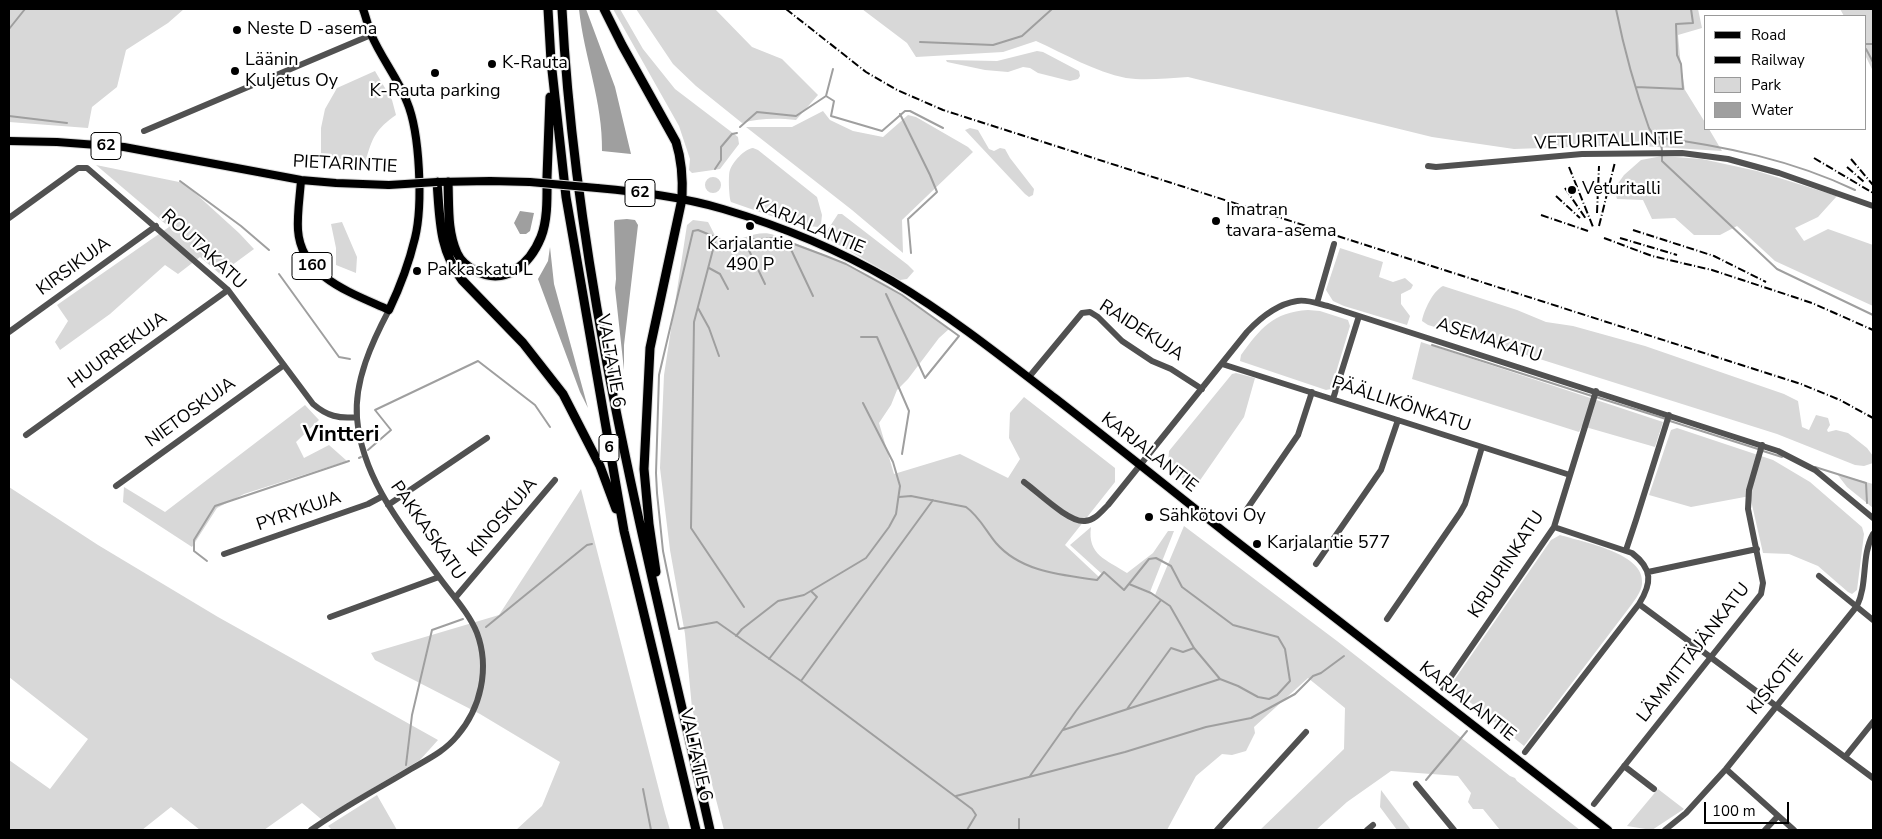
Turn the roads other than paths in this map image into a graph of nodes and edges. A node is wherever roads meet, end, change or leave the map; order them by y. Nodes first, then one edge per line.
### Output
1 (363, 9) edge
2 (548, 9) edge
3 (562, 9) edge
4 (604, 9) edge
5 (371, 35) junction
6 (551, 62) junction
7 (144, 131) dead end
8 (9, 141) edge
9 (1428, 166) dead end
10 (301, 180) junction
11 (437, 182) junction
12 (448, 182) junction
13 (682, 199) junction
14 (1873, 206) edge
15 (9, 218) edge
16 (156, 226) junction
17 (1334, 244) dead end
18 (228, 290) junction
19 (1317, 303) junction
20 (389, 310) junction
21 (1359, 316) junction
22 (9, 332) edge
23 (1222, 364) junction
24 (284, 365) junction
25 (1029, 377) junction
26 (1202, 389) junction
27 (1596, 391) junction
28 (1312, 392) junction
29 (1333, 399) junction
30 (1669, 414) junction
31 (357, 417) junction
32 (1398, 420) junction
33 (26, 435) dead end
34 (487, 438) dead end
35 (1762, 445) junction
36 (1482, 447) junction
37 (1140, 464) junction
38 (1570, 475) junction
39 (555, 480) dead end
40 (1024, 482) dead end
41 (116, 486) dead end
42 (383, 496) junction
43 (388, 505) junction
44 (1247, 509) dead end
45 (1873, 518) edge
46 (1554, 527) junction
47 (624, 531) junction
48 (1873, 534) edge
49 (1757, 549) junction
50 (1626, 550) junction
51 (224, 554) dead end
52 (1316, 564) dead end
53 (1648, 572) junction
54 (1819, 576) dead end
55 (439, 577) junction
56 (455, 598) junction
57 (1639, 604) junction
58 (1857, 606) junction
59 (330, 617) dead end
60 (1387, 619) dead end
61 (1873, 620) edge
62 (666, 636) junction
63 (1710, 658) junction
64 (1443, 688) dead end
65 (1776, 707) junction
66 (1873, 722) edge
67 (1306, 732) dead end
68 (1525, 752) dead end
69 (1845, 757) junction
70 (1624, 766) junction
71 (1726, 769) junction
72 (1873, 778) edge
73 (1416, 784) dead end
74 (1654, 789) dead end
75 (1594, 804) dead end
76 (1778, 816) junction
77 (1373, 825) dead end
78 (312, 830) edge
79 (696, 830) edge
80 (710, 830) edge
81 (1217, 830) edge
82 (1367, 830) edge
83 (1454, 830) edge
84 (1608, 830) edge
85 (1665, 830) edge
86 (1765, 830) edge
87 (1794, 830) edge

1 - 5 main road
2 - 6 highway, VALTATIE 6 / 6
3 - 62 highway, VALTATIE 6 / 6
4 - 13 highway
5 - 7 street
5 - 20 main road
6 - 12 highway
6 - 47 highway, VALTATIE 6 / 6
8 - 10 main road, PIETARINTIE / 62
9 - 14 street, VETURITALLINTIE
10 - 11 main road, PIETARINTIE / 62, bridge
10 - 20 main road, 160
11 - 12 main road, PIETARINTIE / 62
11 - 47 highway
12 - 13 main road, PIETARINTIE / 62, bridge
13 - 25 main road, KARJALANTIE
13 - 62 highway
15 - 16 street, ROUTAKATU
16 - 18 street, ROUTAKATU
16 - 22 street, KIRSIKUJA
17 - 19 street
18 - 24 street, ROUTAKATU
18 - 33 street, HUURREKUJA
19 - 21 street, ASEMAKATU
19 - 23 street, ASEMAKATU
20 - 31 street, PAKKASKATU
21 - 27 street, ASEMAKATU
21 - 29 street
23 - 26 street, ASEMAKATU
23 - 28 street, PÄÄLLIKÖNKATU
24 - 31 street, ROUTAKATU
24 - 41 street, NIETOSKUJA
25 - 26 street, RAIDEKUJA
25 - 37 main road, KARJALANTIE
26 - 37 street, ASEMAKATU
27 - 30 street, ASEMAKATU
27 - 38 street, KIRJURINKATU
28 - 29 street, PÄÄLLIKÖNKATU
28 - 44 street
29 - 32 street, PÄÄLLIKÖNKATU
30 - 35 street, ASEMAKATU
30 - 50 street
31 - 42 street, PAKKASKATU
32 - 36 street, PÄÄLLIKÖNKATU
32 - 52 street
34 - 43 street
35 - 45 street, ASEMAKATU
35 - 49 street, LÄMMITTÄJÄNKATU
36 - 38 street, PÄÄLLIKÖNKATU
36 - 60 street
37 - 40 street, ASEMAKATU
37 - 84 main road, KARJALANTIE
38 - 46 street, KIRJURINKATU
39 - 56 street, KINOSKUJA
42 - 43 street, PAKKASKATU
42 - 51 street, PYRYKUJA
43 - 55 street, PAKKASKATU
46 - 50 street
46 - 64 street, KIRJURINKATU
47 - 79 highway, VALTATIE 6 / 6
48 - 58 street, KISKOTIE
49 - 53 street
49 - 63 street, LÄMMITTÄJÄNKATU
50 - 53 street
53 - 57 street
54 - 58 street
55 - 56 street, PAKKASKATU
55 - 59 street
56 - 78 street, PAKKASKATU
57 - 63 street
57 - 68 street
58 - 61 street
58 - 65 street, KISKOTIE
62 - 80 highway, VALTATIE 6 / 6
63 - 65 street
63 - 70 street, LÄMMITTÄJÄNKATU
65 - 69 street
65 - 71 street, KISKOTIE
66 - 69 street
67 - 81 street
69 - 72 street
70 - 74 street
70 - 75 street, LÄMMITTÄJÄNKATU
71 - 76 street
71 - 85 street, KISKOTIE
73 - 83 street
76 - 86 street
76 - 87 street
77 - 82 street

